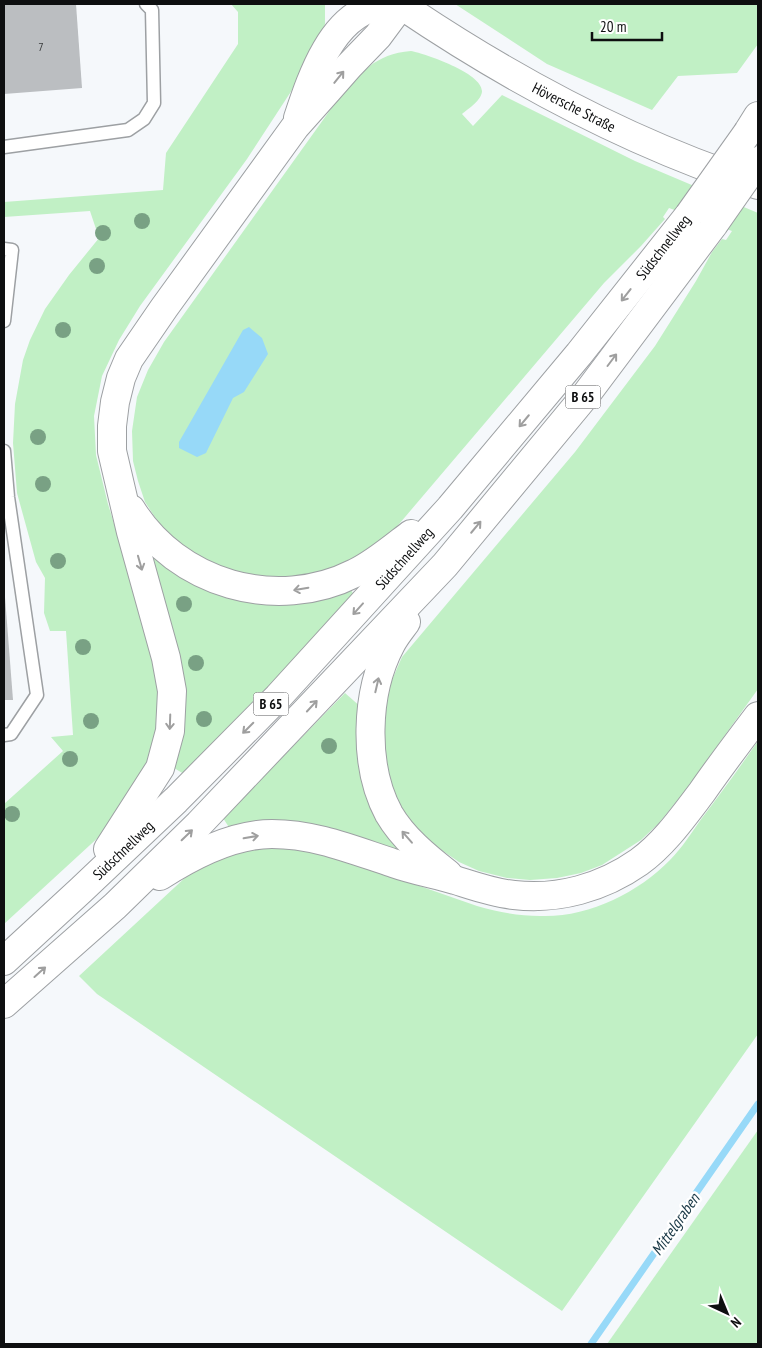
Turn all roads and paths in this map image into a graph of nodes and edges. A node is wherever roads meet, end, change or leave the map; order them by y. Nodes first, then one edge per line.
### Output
1 (146, 4) edge
2 (336, 4) edge
3 (401, 6) junction
4 (338, 32) junction
5 (753, 124) edge
6 (295, 126) junction
7 (4, 147) edge
8 (758, 161) edge
9 (758, 185) edge
10 (4, 249) edge
11 (4, 321) edge
12 (4, 451) edge
13 (125, 499) junction
14 (450, 508) junction
15 (445, 565) junction
16 (758, 716) edge
17 (4, 735) edge
18 (457, 881) junction
19 (81, 890) junction
20 (115, 906) junction
21 (4, 960) edge
22 (4, 1004) edge

1 - 7 lane
2 - 4 main road
3 - 4 main road
6 -> 3 main road
3 - 9 main road, Höversche Straße
4 - 6 main road
5 -> 14 main road, Südschnellweg / B 65, bridge
6 - 13 main road
15 -> 8 main road, Südschnellweg / B 65, bridge
10 - 11 lane
12 - 17 lane
14 -> 13 main road
13 -> 19 main road
14 -> 19 main road, Südschnellweg / B 65
18 -> 15 main road
20 -> 15 main road, Südschnellweg / B 65
16 - 18 main road
20 -> 18 main road
19 - 21 main road, Südschnellweg / B 65
22 -> 20 main road, Südschnellweg / B 65

